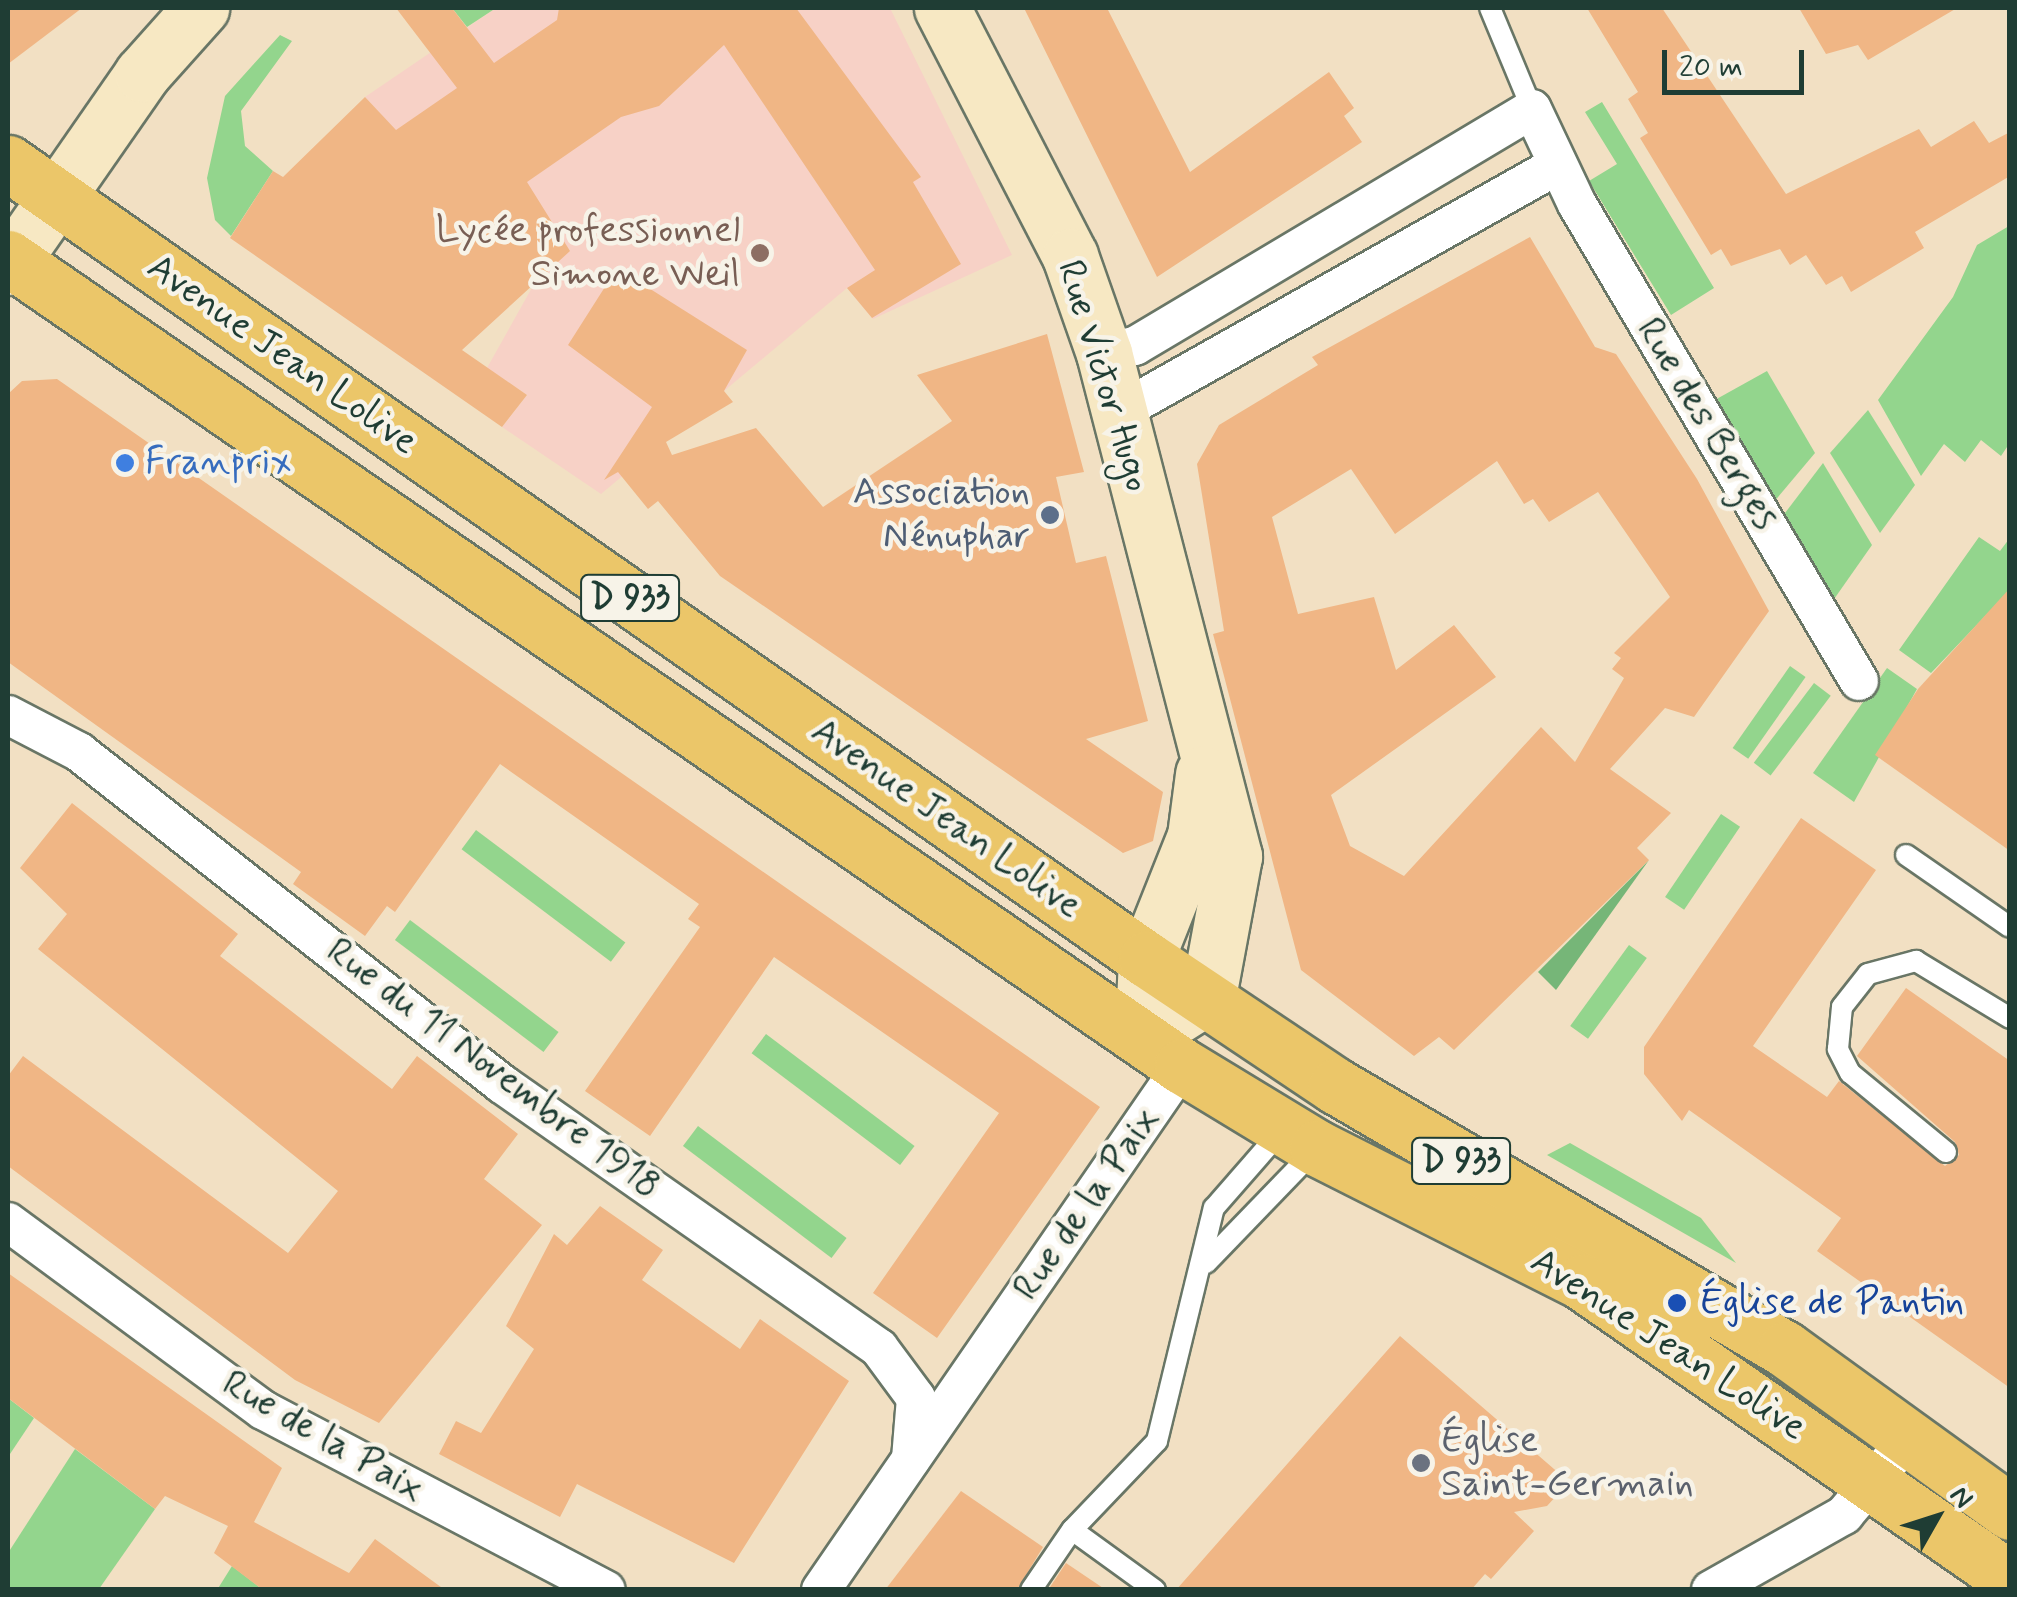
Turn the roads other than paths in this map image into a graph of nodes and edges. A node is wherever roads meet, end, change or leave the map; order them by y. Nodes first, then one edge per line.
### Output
1 (201, 8) edge
2 (942, 8) edge
3 (1490, 8) edge
4 (1532, 109) junction
5 (8, 163) edge
6 (1556, 166) junction
7 (52, 198) junction
8 (9, 262) edge
9 (1104, 353) junction
10 (1119, 412) junction
11 (1860, 681) dead end
12 (8, 715) edge
13 (1204, 766) junction
14 (1906, 855) dead end
15 (2010, 927) edge
16 (1146, 960) junction
17 (1208, 996) junction
18 (2010, 1018) edge
19 (1162, 1052) junction
20 (1300, 1138) junction
21 (1946, 1152) dead end
22 (8, 1222) edge
23 (1204, 1265) junction
24 (1909, 1438) junction
25 (911, 1459) junction
26 (1874, 1480) junction
27 (2010, 1512) edge
28 (1072, 1530) junction
29 (2002, 1572) edge
30 (606, 1590) edge
31 (821, 1590) edge
32 (1031, 1590) edge
33 (1154, 1590) edge
34 (1711, 1590) edge

1 - 7 street
2 - 9 street, Rue Victor Hugo
3 - 4 lane, Rue des Berges
4 - 6 street, Rue des Berges
4 - 9 street
5 - 7 main road, Avenue Jean Lolive / D 933
6 - 10 street
6 - 11 street, Rue des Berges
7 - 8 street
7 - 16 main road, Avenue Jean Lolive / D 933
8 - 19 main road, Avenue Jean Lolive / D 933
9 - 10 street, Rue Victor Hugo
10 - 13 street, Rue Victor Hugo
12 - 25 street, Rue du 11 Novembre 1918
13 - 16 street, Rue Victor Hugo
13 - 17 street, Rue Victor Hugo
14 - 15 lane
16 - 17 main road, Avenue Jean Lolive / D 933
16 - 19 street, Rue Victor Hugo
17 - 19 street
17 - 24 main road, Avenue Jean Lolive / D 933
18 - 21 lane
19 - 20 main road, Avenue Jean Lolive / D 933
19 - 25 street, Rue de la Paix
20 - 23 lane
20 - 23 lane
20 - 26 main road, Avenue Jean Lolive / D 933
22 - 30 street, Rue de la Paix
23 - 28 lane
24 - 26 street
24 - 27 main road, Avenue Jean Lolive / D 933
25 - 31 street, Rue de la Paix
26 - 29 main road, Avenue Jean Lolive / D 933
26 - 34 street
28 - 32 lane
28 - 33 lane

